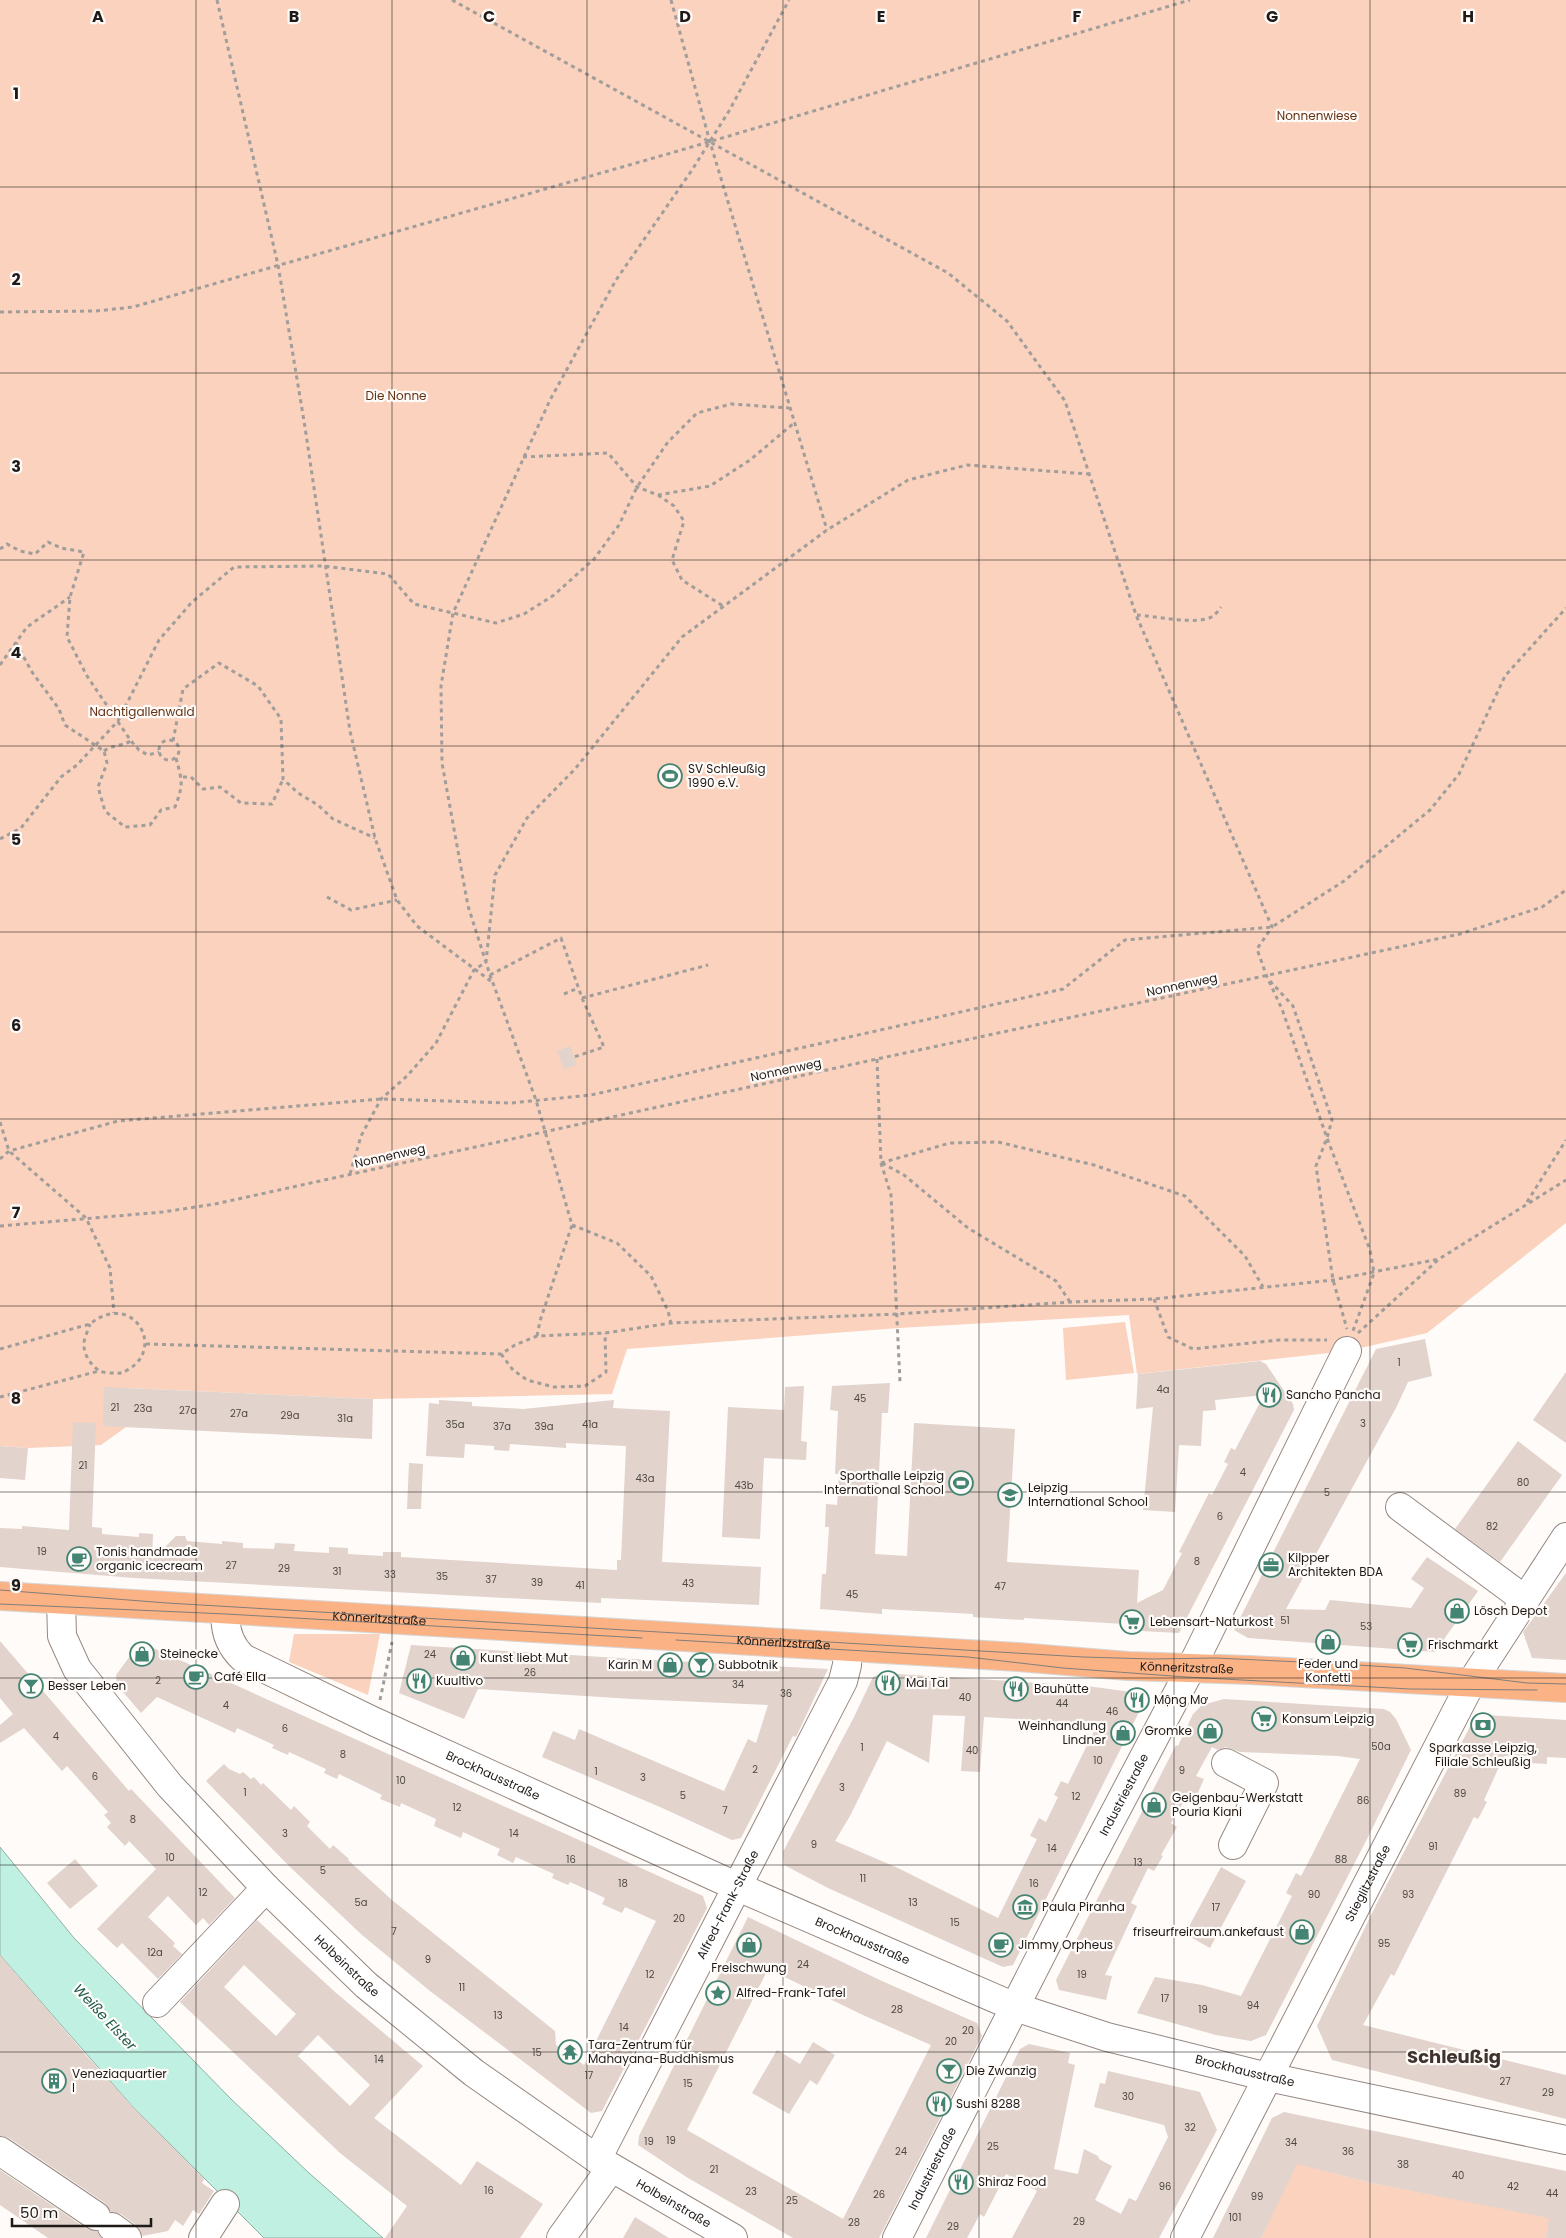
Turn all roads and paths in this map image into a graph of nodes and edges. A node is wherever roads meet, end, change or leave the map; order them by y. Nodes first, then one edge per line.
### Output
1 (217, 0) edge
2 (452, 0) edge
3 (670, 0) edge
4 (789, 0) edge
5 (1190, 0) edge
6 (710, 142) junction
7 (278, 265) junction
8 (0, 312) edge
9 (789, 408) junction
10 (794, 423) junction
11 (522, 457) junction
12 (1088, 474) junction
13 (638, 487) junction
14 (658, 495) junction
15 (827, 530) junction
16 (0, 549) edge
17 (324, 566) junction
18 (70, 597) junction
19 (724, 606) junction
20 (1221, 607) dead end
21 (1566, 608) edge
22 (453, 613) junction
23 (1136, 615) junction
24 (16, 642) junction
25 (0, 665) edge
26 (118, 721) junction
27 (131, 741) junction
28 (173, 741) junction
29 (95, 744) junction
30 (104, 751) junction
31 (159, 752) junction
32 (176, 758) junction
33 (183, 777) junction
34 (283, 779) junction
35 (376, 838) junction
36 (0, 839) edge
37 (1566, 890) edge
38 (327, 897) dead end
39 (397, 900) junction
40 (1272, 927) junction
41 (486, 962) junction
42 (708, 965) dead end
43 (474, 970) junction
44 (490, 974) junction
45 (1266, 977) junction
46 (493, 982) junction
47 (578, 988) junction
48 (564, 994) dead end
49 (582, 998) junction
50 (574, 1057) dead end
51 (877, 1059) junction
52 (381, 1099) junction
53 (536, 1100) junction
54 (0, 1122) edge
55 (545, 1131) junction
56 (1327, 1138) junction
57 (1566, 1140) edge
58 (9, 1151) junction
59 (0, 1159) edge
60 (881, 1163) junction
61 (350, 1174) junction
62 (1566, 1180) edge
63 (1527, 1202) junction
64 (86, 1218) junction
65 (572, 1225) junction
66 (0, 1226) edge
67 (1439, 1260) junction
68 (1374, 1273) junction
69 (1333, 1280) junction
70 (1264, 1288) junction
71 (1154, 1299) junction
72 (1070, 1302) junction
73 (114, 1312) junction
74 (898, 1314) junction
75 (90, 1324) junction
76 (670, 1324) junction
77 (605, 1333) junction
78 (537, 1336) junction
79 (146, 1344) junction
80 (1349, 1346) junction
81 (0, 1349) edge
82 (500, 1354) junction
83 (100, 1371) junction
84 (900, 1382) dead end
85 (0, 1397) edge
86 (1400, 1507) dead end
87 (1566, 1537) edge
88 (0, 1596) edge
89 (61, 1600) junction
90 (1524, 1600) junction
91 (226, 1610) junction
92 (397, 1620) junction
93 (848, 1646) junction
94 (1191, 1668) junction
95 (1471, 1683) junction
96 (1566, 1688) edge
97 (375, 1722) junction
98 (1226, 1763) dead end
99 (1233, 1845) dead end
100 (738, 1887) junction
101 (266, 1888) junction
102 (156, 2003) dead end
103 (1015, 2008) junction
104 (1268, 2077) junction
105 (1566, 2140) edge
106 (0, 2151) edge
107 (604, 2164) junction
108 (224, 2204) dead end
109 (112, 2227) edge
110 (203, 2238) edge
111 (561, 2238) edge
112 (733, 2238) edge
113 (897, 2238) edge
114 (1185, 2238) edge

1 - 7 path
2 - 6 path
3 - 6 path
4 - 6 path
5 - 6 path
6 - 7 path
6 - 9 path
6 - 11 path
6 - 12 path
7 - 8 path
7 - 17 path
9 - 10 path
9 - 13 path
10 - 14 path
10 - 15 path
11 - 13 path
11 - 22 path
12 - 15 path
12 - 23 path
13 - 14 path
13 - 22 path
14 - 19 path
15 - 19 path
16 - 18 path
17 - 22 path
17 - 26 path
17 - 35 path
18 - 24 path
18 - 26 path
19 - 41 path
20 - 23 path
21 - 40 path
22 - 41 path
23 - 40 path
24 - 25 path
24 - 29 path
26 - 27 path
26 - 29 path
27 - 30 path
27 - 31 path
28 - 31 path
28 - 32 path
28 - 34 path
29 - 30 path
29 - 36 path
30 - 33 path
31 - 32 path
32 - 33 path
33 - 34 path
34 - 35 path
35 - 39 path
37 - 45 path, Nonnenweg
38 - 39 path
39 - 43 path
40 - 45 path
40 - 53 path
41 - 43 path
41 - 44 path
42 - 49 path
43 - 46 path
43 - 52 path
44 - 46 path
44 - 47 path
45 - 51 path, Nonnenweg
45 - 56 path
45 - 56 path
46 - 53 path
47 - 48 path
47 - 49 path
49 - 50 path
51 - 55 path, Nonnenweg
51 - 60 path
52 - 53 path
52 - 58 path
52 - 61 path
53 - 55 path
54 - 58 path
55 - 61 path, Nonnenweg
55 - 65 path
56 - 68 path
56 - 69 path
57 - 63 path
58 - 59 path
58 - 64 path
60 - 70 path
60 - 72 path
60 - 74 path
61 - 64 path, Nonnenweg
62 - 63 path
63 - 67 path
64 - 66 path, Nonnenweg
64 - 73 path
65 - 76 path
65 - 78 path
67 - 68 path
67 - 80 path
68 - 69 path
68 - 80 path
69 - 70 path
69 - 80 path
70 - 71 path
71 - 72 path
71 - 80 path
72 - 74 path
73 - 75 path
73 - 79 path
74 - 76 path
74 - 84 path
75 - 81 path
75 - 83 path
76 - 77 path
77 - 78 path
77 - 82 path
78 - 82 path
79 - 82 path
79 - 83 path
80 - 94 street, Industriestraße
83 - 85 path
86 - 90 street
87 - 90 street, Stieglitzstraße
88 - 89 main road, Könneritzstraße
89 - 91 main road, Könneritzstraße
89 - 101 street, Holbeinstraße
90 - 95 street, Stieglitzstraße
91 - 92 main road, Könneritzstraße
91 - 97 street, Brockhausstraße
92 - 93 main road, Könneritzstraße
92 - 97 path
93 - 94 main road, Könneritzstraße
93 - 100 street, Alfred-Frank-Straße
94 - 95 main road, Könneritzstraße
94 - 103 street, Industriestraße
95 - 96 main road, Könneritzstraße
95 - 104 street, Stieglitzstraße
97 - 100 street, Brockhausstraße
98 - 99 street
100 - 103 street, Brockhausstraße
100 - 107 street, Alfred-Frank-Straße
101 - 102 street
101 - 107 street, Holbeinstraße
103 - 104 street, Brockhausstraße
103 - 113 street, Industriestraße
104 - 105 street, Brockhausstraße
104 - 114 street, Stieglitzstraße
106 - 109 street
107 - 111 street, Alfred-Frank-Straße
107 - 112 street, Holbeinstraße
108 - 110 street

